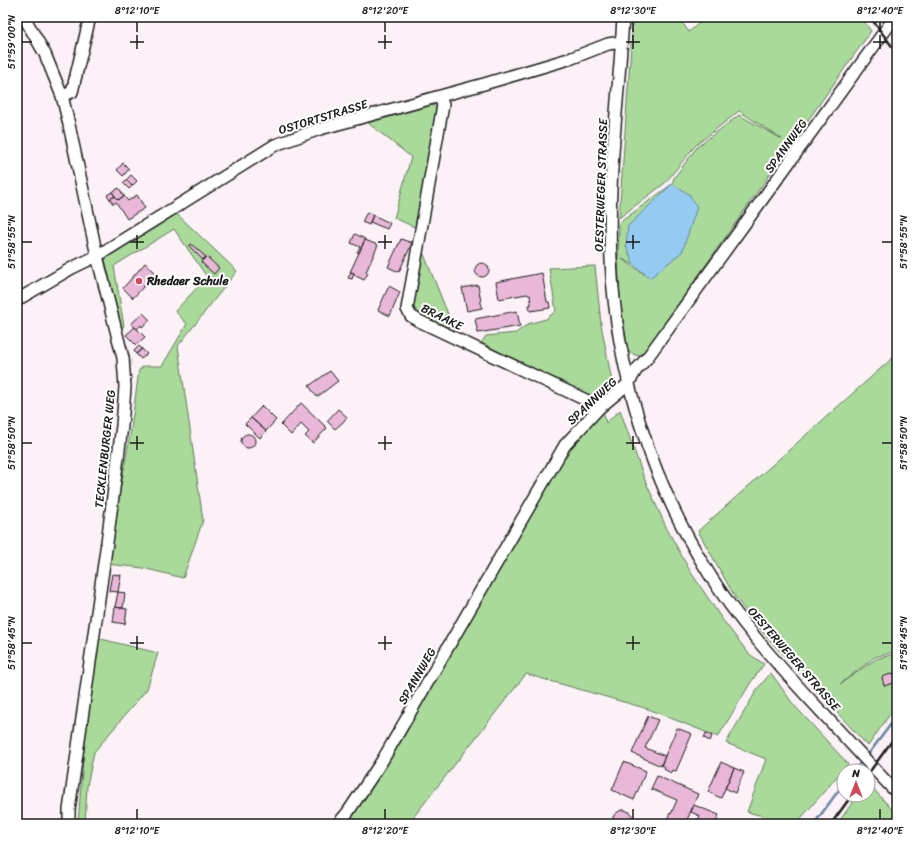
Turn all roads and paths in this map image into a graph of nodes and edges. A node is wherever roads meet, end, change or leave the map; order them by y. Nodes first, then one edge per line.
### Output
1 (24, 17) edge
2 (90, 17) edge
3 (622, 17) edge
4 (895, 17) edge
5 (621, 42) junction
6 (62, 96) junction
7 (440, 97) junction
8 (97, 256) junction
9 (17, 300) edge
10 (628, 384) junction
11 (599, 408) junction
12 (897, 793) edge
13 (69, 824) edge
14 (338, 824) edge

1 - 6 street, TECKLENBURGER WEG
2 - 6 street
3 - 5 street, OESTERWEGER STRASSE
4 - 10 street, SPANNWEG
5 - 7 street, OSTORTSTRASSE
5 - 10 street, OESTERWEGER STRASSE
6 - 8 street, TECKLENBURGER WEG
7 - 8 street, OSTORTSTRASSE
7 - 11 street, BRAAKE
8 - 9 street, OSTORTSTRASSE
8 - 13 street, TECKLENBURGER WEG
10 - 11 street, SPANNWEG
10 - 12 street, OESTERWEGER STRASSE
11 - 14 street, SPANNWEG

